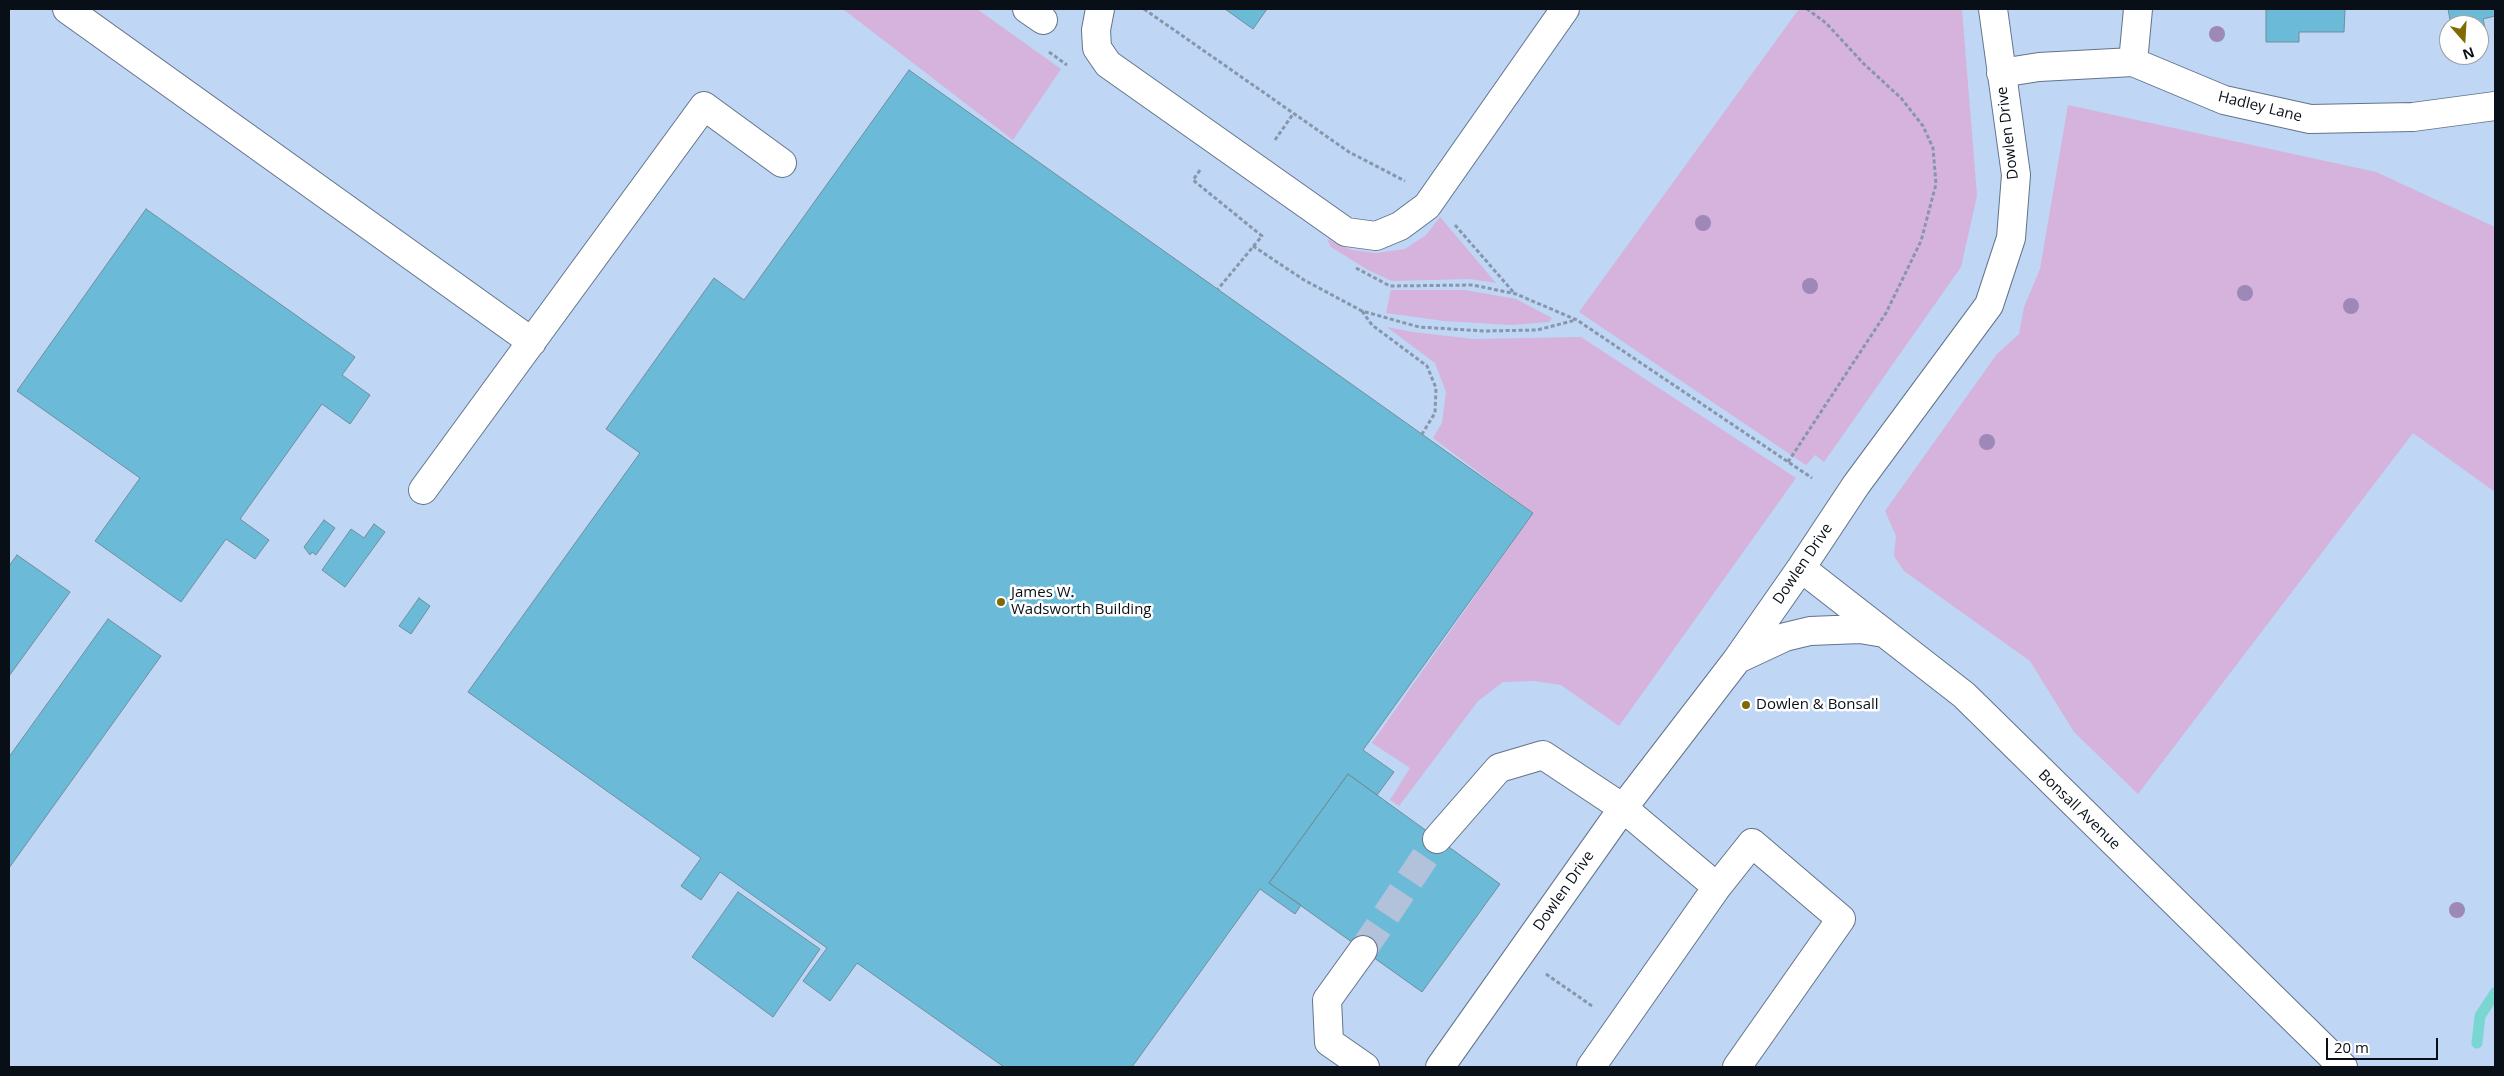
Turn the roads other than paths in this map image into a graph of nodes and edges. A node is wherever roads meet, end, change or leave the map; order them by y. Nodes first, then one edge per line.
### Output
1 (67, 9) edge
2 (1100, 9) edge
3 (1565, 9) edge
4 (1993, 9) edge
5 (2138, 9) edge
6 (2134, 62) junction
7 (2001, 73) junction
8 (2495, 106) edge
9 (782, 163) dead end
10 (532, 342) junction
11 (423, 490) dead end
12 (1801, 568) junction
13 (1885, 634) junction
14 (1736, 661) junction
15 (1622, 808) junction
16 (1437, 839) tunnel mouth
17 (1717, 887) junction
18 (1363, 950) tunnel mouth
19 (1443, 1066) edge
20 (1365, 1067) edge
21 (1592, 1067) edge
22 (1736, 1067) edge
23 (2342, 1067) edge

1 - 10 street
2 - 3 street
4 - 7 street, Dowlen Drive
5 - 6 street
6 - 7 street, Hadley Lane
6 - 8 street, Hadley Lane
7 - 12 street, Dowlen Drive
9 - 10 street
10 - 11 street
12 - 13 street, Bonsall Avenue
12 - 14 street, Dowlen Drive
13 - 14 street
13 - 23 street, Bonsall Avenue
14 - 15 street, Dowlen Drive
15 - 16 street
15 - 17 street
15 - 19 street, Dowlen Drive
17 - 21 street
17 - 22 street
18 - 20 street

